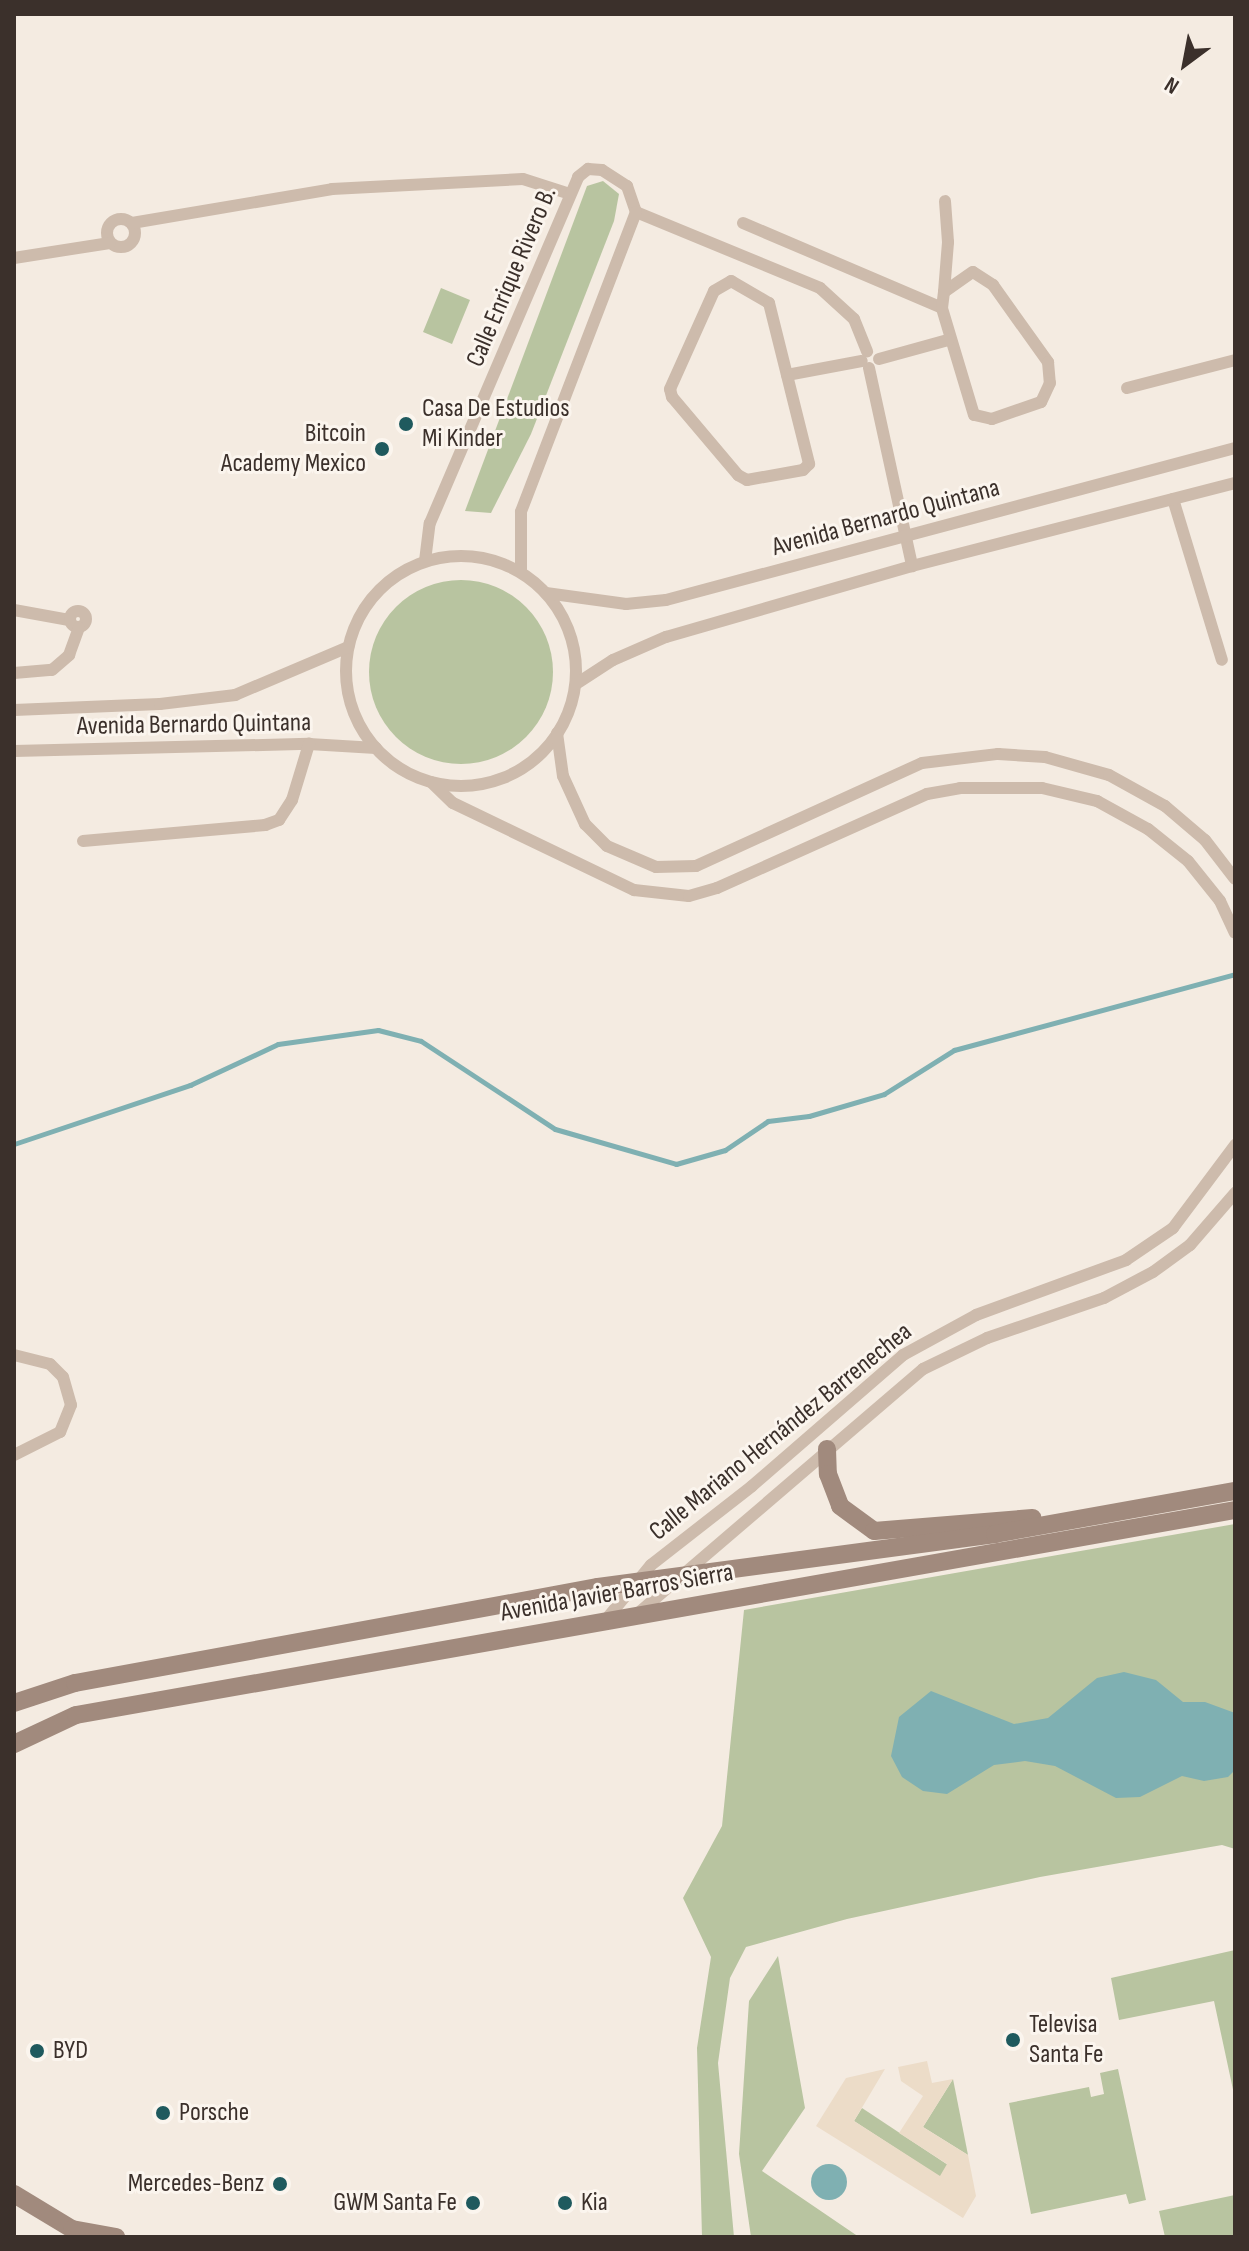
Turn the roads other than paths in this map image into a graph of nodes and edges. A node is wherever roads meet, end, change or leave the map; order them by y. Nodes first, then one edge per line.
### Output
1 (570, 194) junction
2 (945, 201) dead end
3 (636, 212) junction
4 (132, 223) junction
5 (743, 223) dead end
6 (110, 243) junction
7 (14, 258) edge
8 (944, 292) junction
9 (942, 308) junction
10 (948, 340) junction
11 (869, 360) junction
12 (1235, 360) edge
13 (787, 375) junction
14 (1127, 388) dead end
15 (1235, 448) edge
16 (1235, 483) edge
17 (1173, 499) junction
18 (905, 535) junction
19 (425, 561) junction
20 (912, 566) junction
21 (521, 572) junction
22 (546, 593) junction
23 (14, 610) edge
24 (348, 647) junction
25 (1222, 660) dead end
26 (14, 673) edge
27 (576, 684) junction
28 (14, 710) edge
29 (557, 733) junction
30 (309, 744) junction
31 (376, 748) junction
32 (14, 751) edge
33 (431, 782) junction
34 (83, 841) dead end
35 (1235, 879) edge
36 (1235, 933) edge
37 (1235, 1145) edge
38 (1235, 1193) edge
39 (14, 1355) edge
40 (827, 1449) junction
41 (14, 1455) edge
42 (1235, 1491) edge
43 (1235, 1510) edge
44 (1107, 1514) junction
45 (676, 1577) junction
46 (636, 1582) junction
47 (634, 1617) junction
48 (604, 1622) junction
49 (14, 1703) edge
50 (14, 1744) edge
51 (14, 2194) edge
52 (116, 2237) edge

1 - 3 street, Calle Enrique Rivero B.
1 - 4 street
1 - 19 street, Calle Enrique Rivero B.
2 - 8 street
3 - 11 street
3 - 21 street
4 - 6 street
4 - 6 street
5 - 9 street
6 - 7 street
8 - 9 street
8 - 10 street
9 - 10 street
10 - 11 street
11 - 13 street
11 - 18 street
12 - 14 street
13 - 13 street
15 - 18 street, Avenida Bernardo Quintana
16 - 17 street, Avenida Bernardo Quintana
17 - 20 street, Avenida Bernardo Quintana
17 - 25 street
18 - 20 street
18 - 22 street, Avenida Bernardo Quintana
19 - 21 street
19 - 24 street
20 - 27 street, Avenida Bernardo Quintana
21 - 22 street
22 - 27 street
23 - 26 street
24 - 28 street, Avenida Bernardo Quintana
24 - 31 street
27 - 29 street
29 - 33 street
29 - 35 street
30 - 31 street, Avenida Bernardo Quintana
30 - 32 street, Avenida Bernardo Quintana
30 - 34 street
31 - 33 street
33 - 36 street
37 - 46 street, Calle Mariano Hernández Barrenechea
38 - 40 street, Calle Mariano Hernández Barrenechea
39 - 41 street
40 - 44 street
40 - 45 street, Calle Mariano Hernández Barrenechea
42 - 44 street, Avenida Javier Barros Sierra
43 - 47 street, Avenida Javier Barros Sierra
44 - 45 street, Avenida Javier Barros Sierra
45 - 46 street, Avenida Javier Barros Sierra
45 - 47 street, Calle Mariano Hernández Barrenechea
46 - 48 street, Calle Mariano Hernández Barrenechea
46 - 49 street, Avenida Javier Barros Sierra
47 - 48 street, Avenida Javier Barros Sierra
48 - 50 street, Avenida Javier Barros Sierra
51 - 52 street

